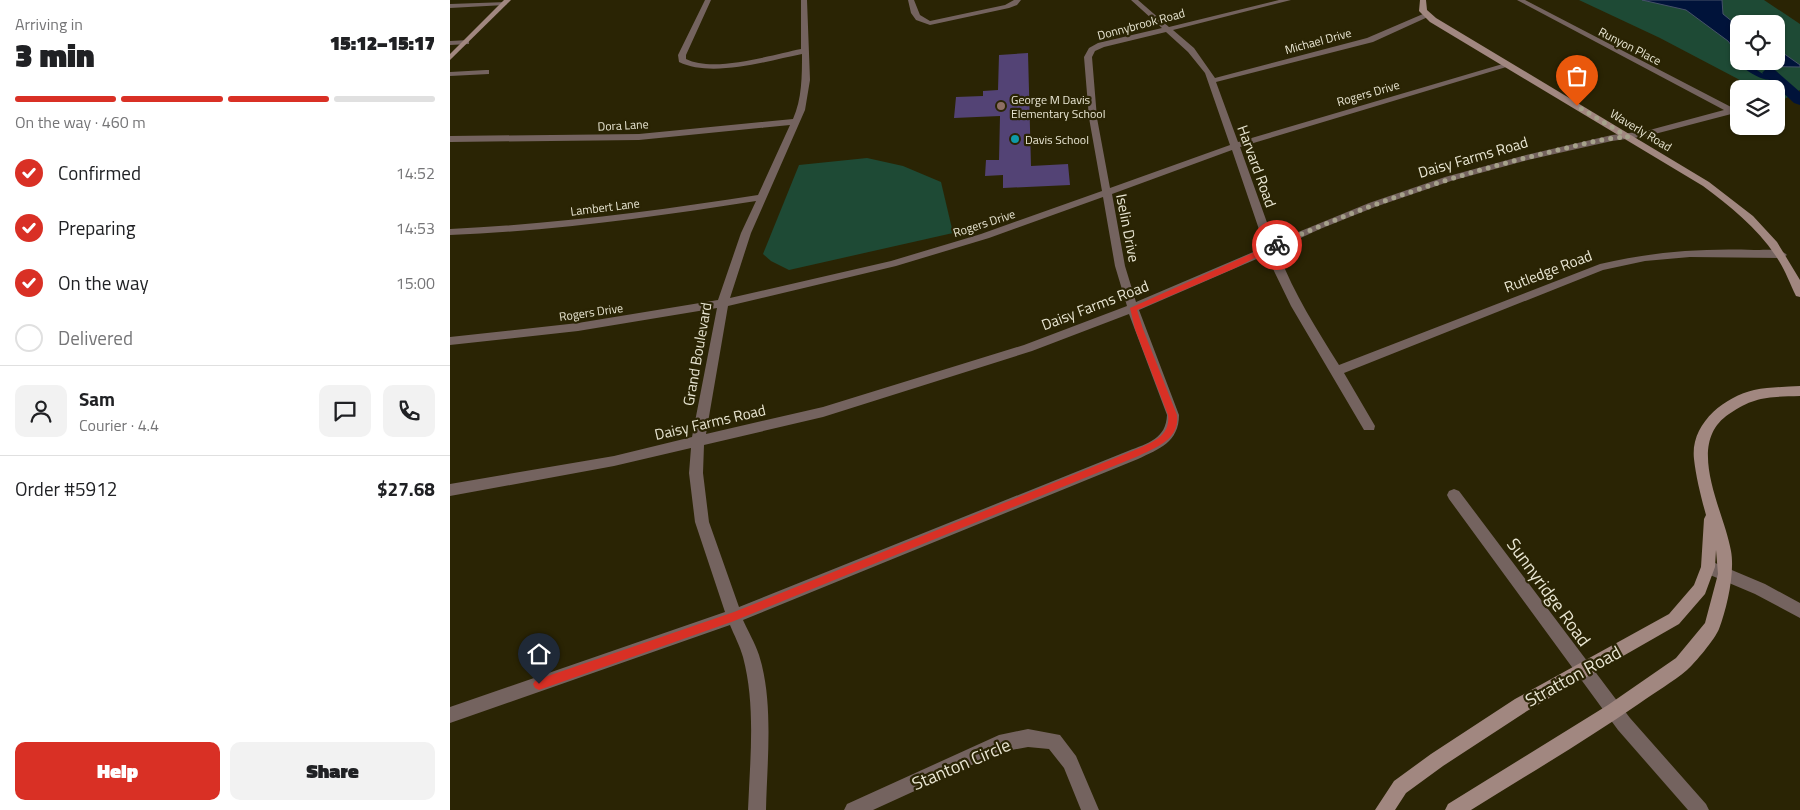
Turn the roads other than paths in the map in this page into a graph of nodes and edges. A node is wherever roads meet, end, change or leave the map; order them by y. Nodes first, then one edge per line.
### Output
1 (708, 0) edge
2 (804, 0) edge
3 (911, 0) edge
4 (1018, 0) edge
5 (1134, 0) edge
6 (1288, 0) edge
7 (1423, 0) edge
8 (1520, 0) edge
9 (506, 2) edge
10 (450, 6) edge
11 (1426, 16) junction
12 (1167, 28) junction
13 (466, 42) junction
14 (450, 43) edge
15 (805, 51) junction
16 (1090, 53) joint
17 (450, 58) edge
18 (1509, 65) junction
19 (486, 72) dead end
20 (450, 74) edge
21 (1212, 81) junction
22 (1730, 107) edge
23 (1730, 111) edge
24 (796, 122) junction
25 (1628, 137) junction
26 (450, 139) edge
27 (1234, 147) junction
28 (1106, 193) junction
29 (761, 196) junction
30 (450, 232) edge
31 (1271, 248) junction
32 (1782, 255) junction
33 (1800, 293) edge
34 (723, 303) junction
35 (1133, 308) junction
36 (450, 341) edge
37 (1337, 371) junction
38 (1800, 391) edge
39 (1369, 426) dead end
40 (698, 442) junction
41 (450, 490) edge
42 (1454, 495) dead end
43 (1712, 512) junction
44 (1708, 567) junction
45 (1725, 574) junction
46 (1800, 611) edge
47 (734, 616) junction
48 (1584, 670) junction
49 (1614, 711) junction
50 (450, 715) edge
51 (757, 810) edge
52 (854, 810) edge
53 (1090, 810) edge
54 (1384, 810) edge
55 (1454, 810) edge
56 (1700, 810) edge

1 - 15 street
2 - 15 street, Grand Boulevard
3 - 4 street
5 - 12 street, Harvard Road
6 - 12 street, Donnybrook Road
7 - 11 street
8 - 22 street, Runyon Place
9 - 10 street
9 - 13 street
11 - 18 street, Waverly Road
11 - 21 street, Michael Drive
12 - 16 street, Donnybrook Road
12 - 21 street, Harvard Road
13 - 14 street
13 - 17 street
15 - 24 street, Grand Boulevard
16 - 28 street, Iselin Drive
18 - 25 street, Waverly Road
18 - 27 street, Rogers Drive
19 - 20 street
21 - 27 street, Harvard Road
23 - 25 street, Daisy Farms Road
24 - 26 street, Dora Lane
24 - 29 street, Grand Boulevard
25 - 31 street, Daisy Farms Road
25 - 32 street, Waverly Road
27 - 28 street, Rogers Drive
27 - 31 street, Harvard Road
28 - 34 street, Rogers Drive
28 - 35 street, Iselin Drive
29 - 30 street, Lambert Lane
29 - 34 street, Grand Boulevard
31 - 35 street, Daisy Farms Road
31 - 37 street, Harvard Road
32 - 33 street, Waverly Road
32 - 37 street, Rutledge Road
34 - 36 street, Rogers Drive
34 - 40 street, Grand Boulevard
35 - 40 street, Daisy Farms Road
35 - 47 street, Iselin Drive
37 - 39 street, Harvard Road
38 - 43 street, Stratton Road
40 - 41 street, Daisy Farms Road
40 - 47 street, Grand Boulevard
42 - 48 street, Sunnyridge Road
43 - 44 street, Stratton Road
43 - 45 street, Stratton Road
44 - 45 street
44 - 48 street, Stratton Road
45 - 46 street
45 - 49 street, Stratton Road
47 - 50 street
47 - 51 street, Grand Boulevard
48 - 49 street, Sunnyridge Road
48 - 54 street, Stratton Road
49 - 55 street, Stratton Road
49 - 56 street, Sunnyridge Road
52 - 53 street, Stanton Circle

